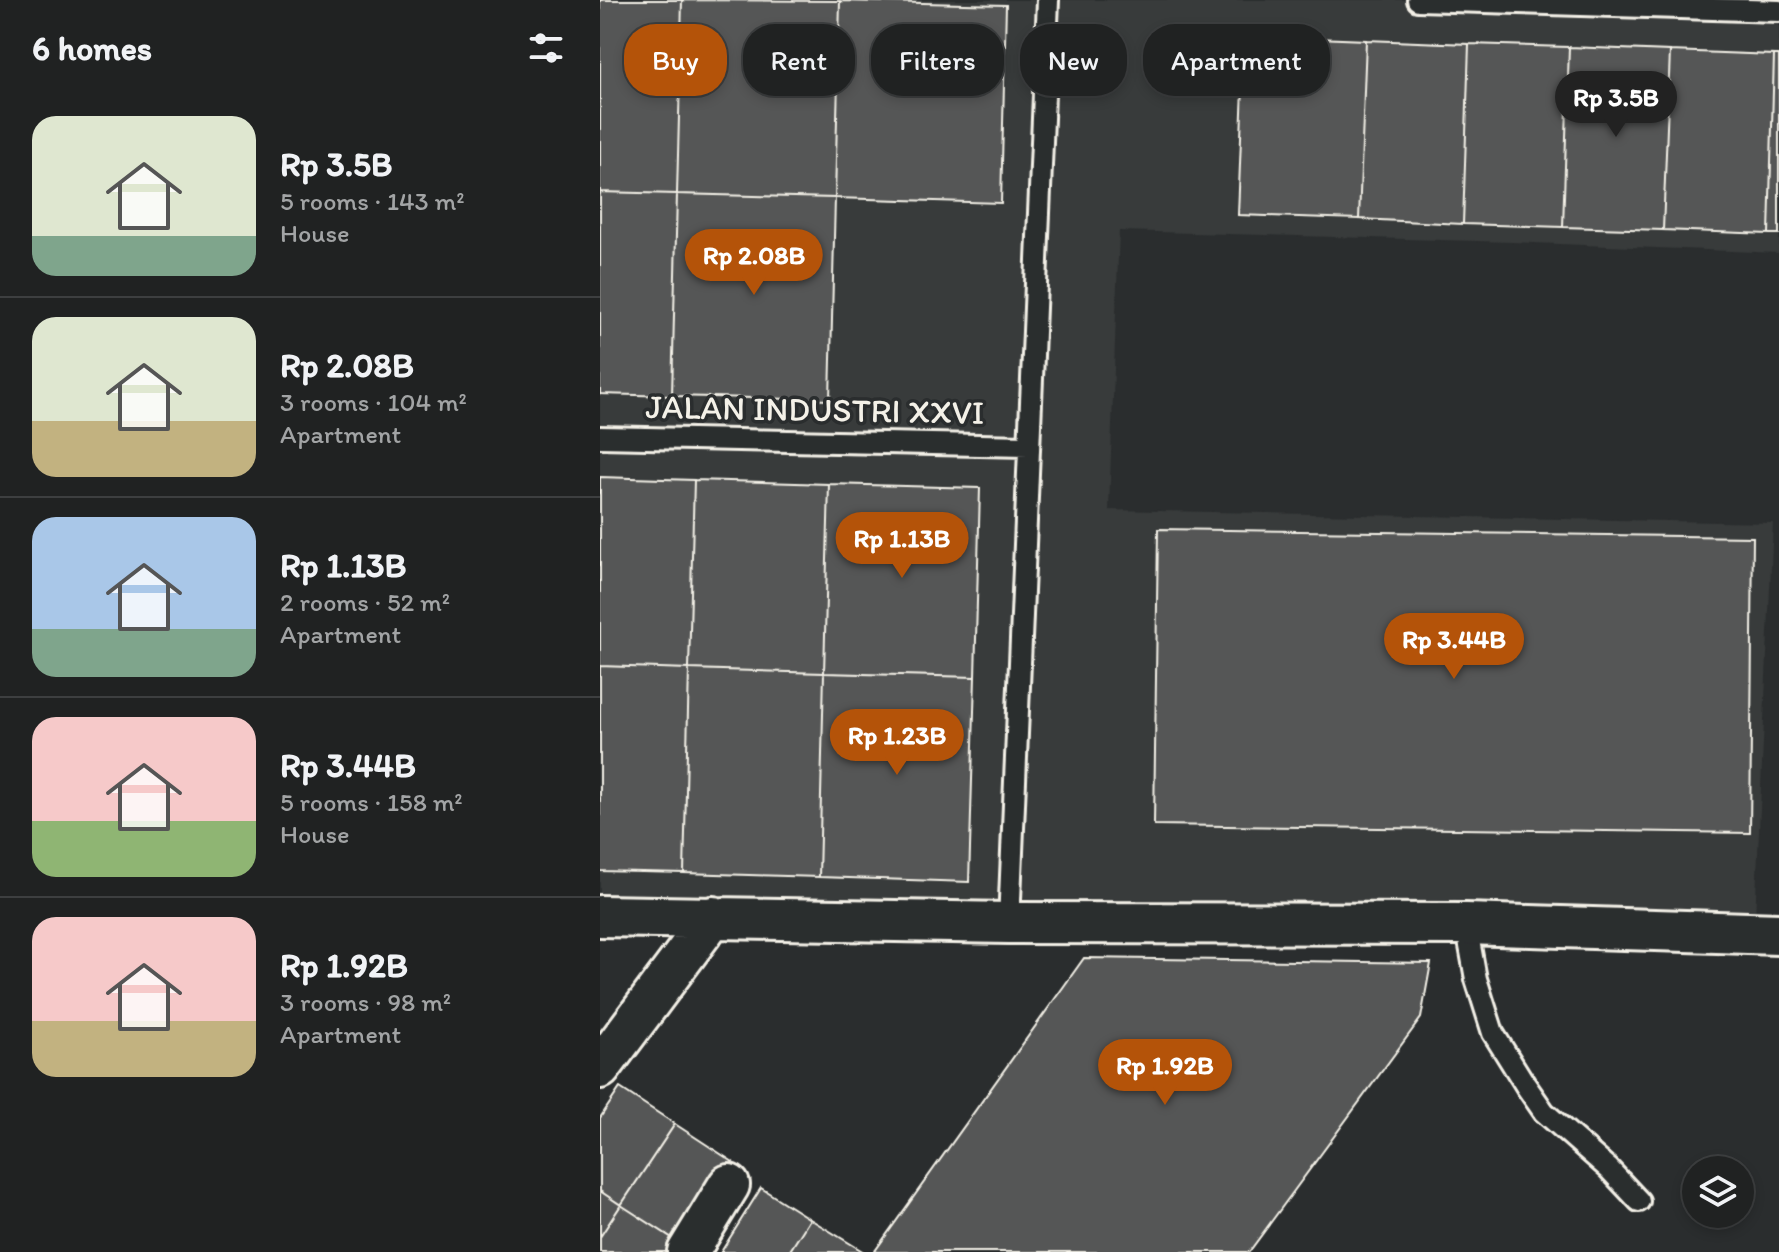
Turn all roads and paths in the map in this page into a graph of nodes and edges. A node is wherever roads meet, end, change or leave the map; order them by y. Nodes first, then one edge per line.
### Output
1 (1048, 0) edge
2 (1418, 0) edge
3 (1779, 11) edge
4 (600, 437) edge
5 (1028, 446) junction
6 (600, 916) edge
7 (713, 917) junction
8 (1009, 923) junction
9 (1466, 924) junction
10 (1779, 934) edge
11 (600, 1068) edge
12 (729, 1185) dead end
13 (1639, 1201) dead end
14 (688, 1252) edge

1 - 5 lane
2 - 3 lane
4 - 5 lane, JALAN INDUSTRI XXVI
5 - 8 lane
6 - 7 street
7 - 8 street
7 - 11 street
8 - 9 street
9 - 10 street
9 - 13 lane
12 - 14 street

